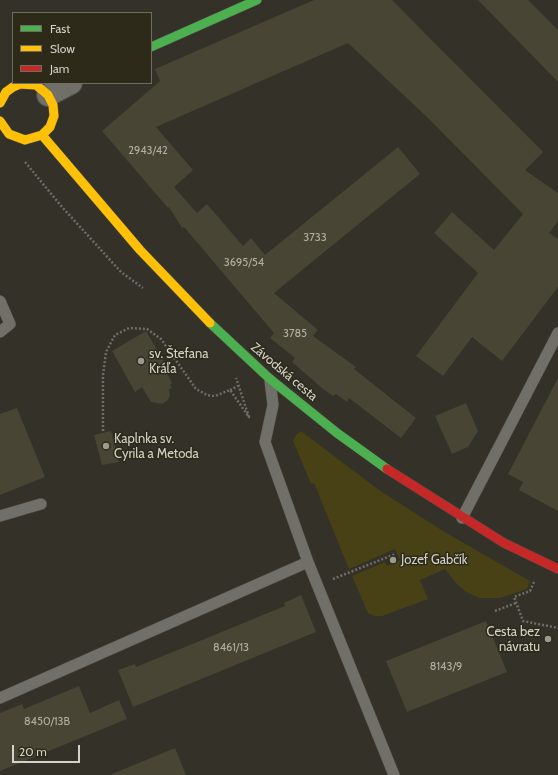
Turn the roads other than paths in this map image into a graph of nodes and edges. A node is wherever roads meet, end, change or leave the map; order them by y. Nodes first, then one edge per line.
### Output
1 (257, 0) edge
2 (152, 47) edge
3 (0, 84) edge
4 (69, 84) edge
5 (6, 92) junction
6 (48, 94) junction
7 (0, 103) edge
8 (0, 121) edge
9 (42, 135) junction
10 (0, 301) edge
11 (0, 332) edge
12 (558, 333) edge
13 (270, 379) junction
14 (41, 504) dead end
15 (0, 516) edge
16 (462, 518) junction
17 (308, 562) junction
18 (558, 569) edge
19 (0, 698) edge
20 (394, 775) edge

1 - 2 street
3 - 5 street
4 - 6 street
5 - 6 street
5 - 7 street
6 - 9 street
8 - 9 street
9 - 13 street, Závodská cesta
10 - 11 lane
12 - 16 lane
13 - 16 street, Závodská cesta
13 - 17 lane
14 - 15 lane
16 - 18 street, Závodská cesta
17 - 19 lane
17 - 20 lane

